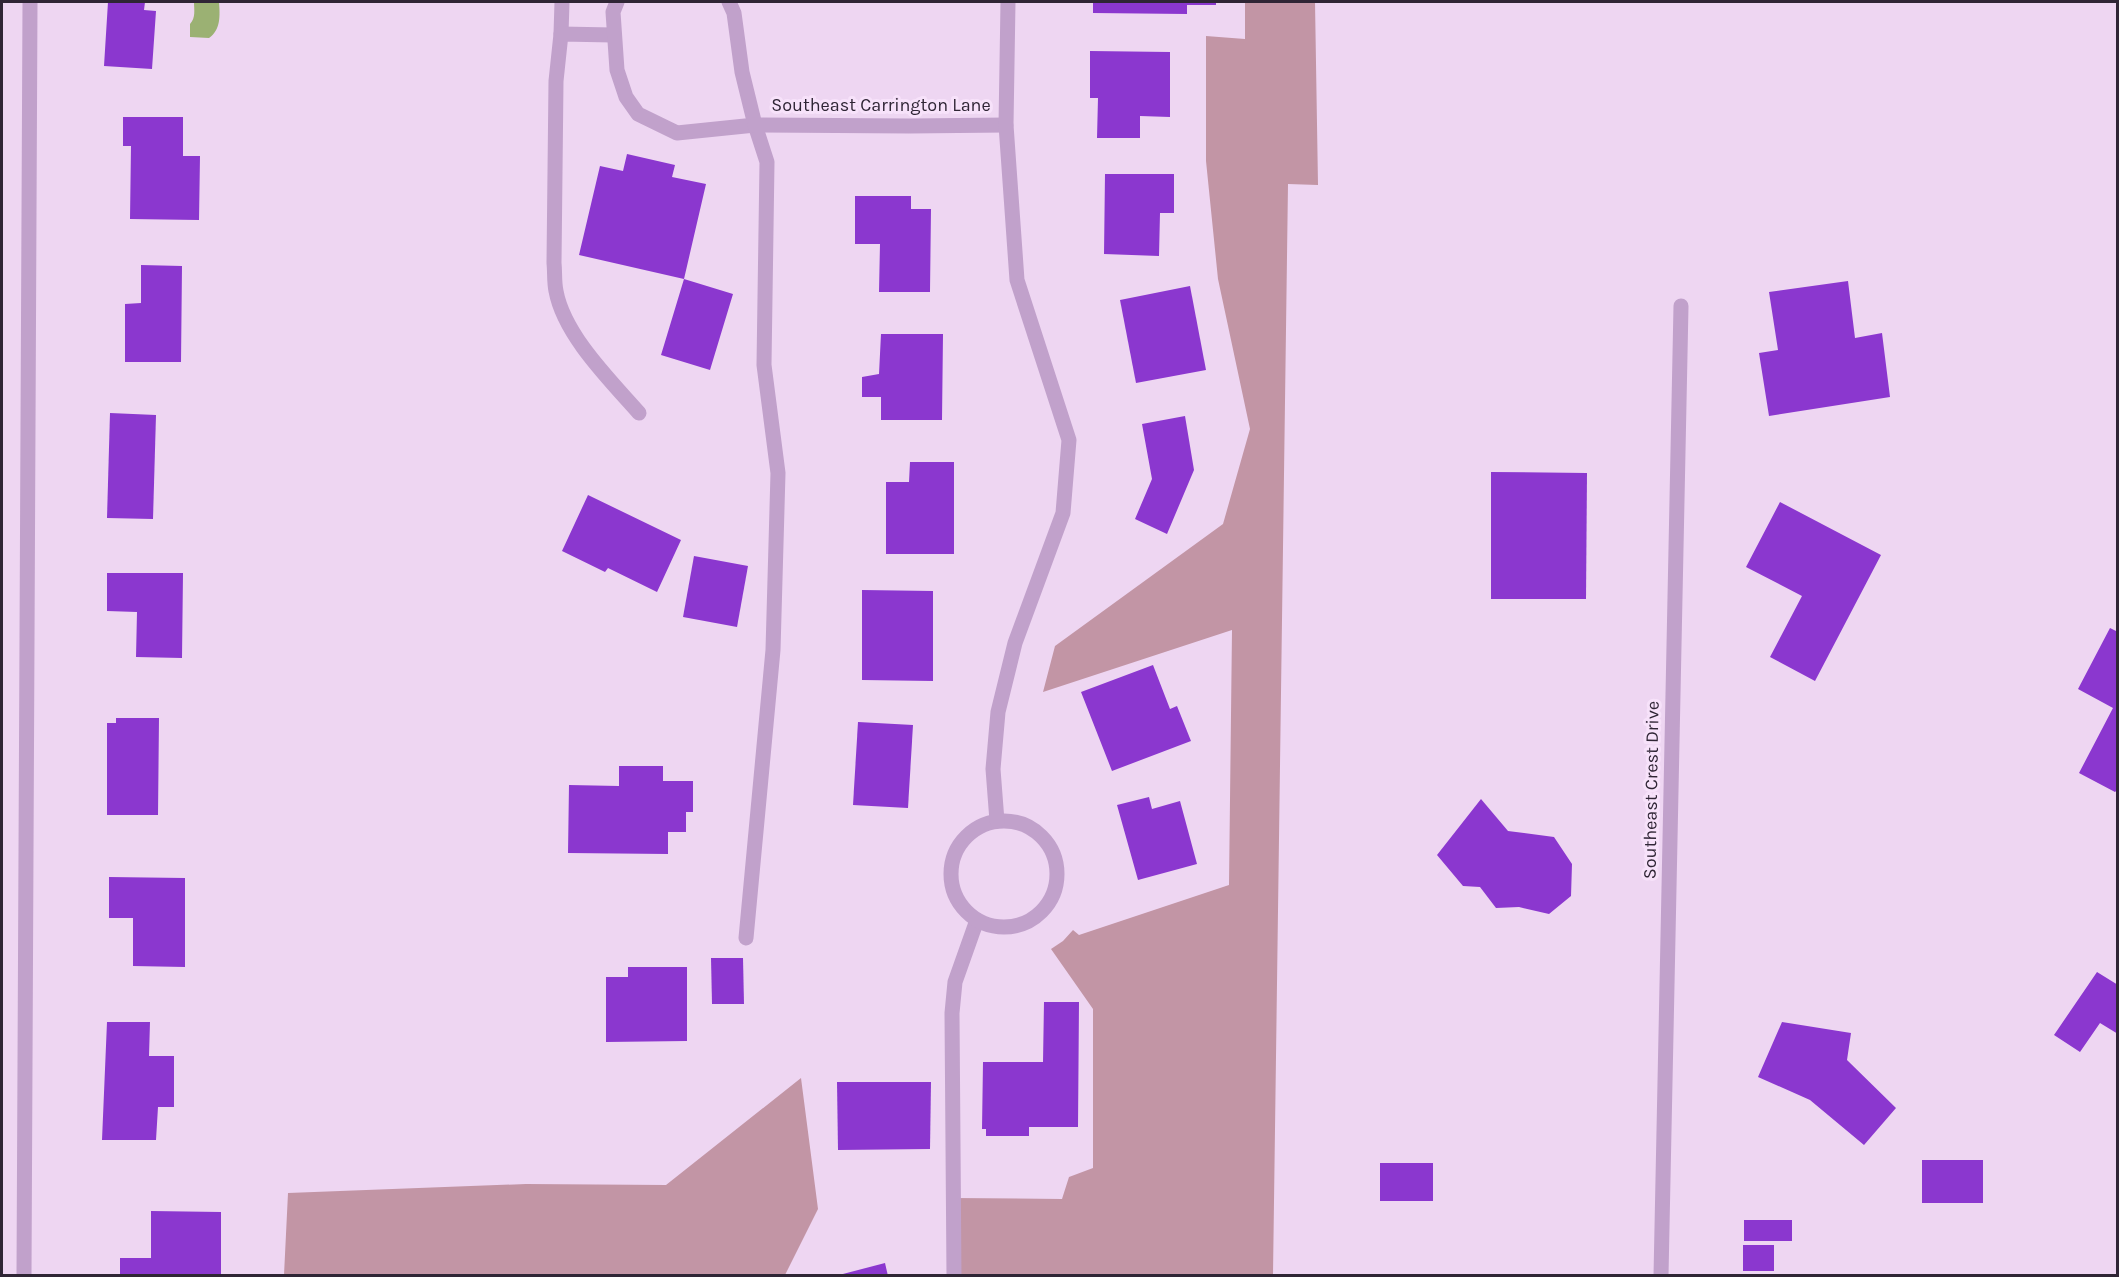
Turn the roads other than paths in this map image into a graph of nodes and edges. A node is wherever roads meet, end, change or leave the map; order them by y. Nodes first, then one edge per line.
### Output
1 (30, 2) edge
2 (562, 2) edge
3 (617, 2) edge
4 (729, 2) edge
5 (1008, 2) edge
6 (561, 34) junction
7 (613, 35) junction
8 (755, 125) junction
9 (1006, 125) junction
10 (1681, 306) dead end
11 (639, 413) dead end
12 (997, 821) junction
13 (977, 920) junction
14 (746, 938) dead end
15 (24, 1275) edge
16 (954, 1275) edge
17 (1661, 1275) edge

1 - 15 street
2 - 6 street
3 - 7 street, Southeast Carrington Lane
4 - 8 street, Southeast Carrington Lane
5 - 9 street
6 - 7 street
6 - 11 street
7 - 8 street, Southeast Carrington Lane
8 - 9 street, Southeast Carrington Lane
8 - 14 street
9 - 12 street
10 - 17 street, Southeast Crest Drive
12 - 13 street
12 - 13 street
13 - 16 street

